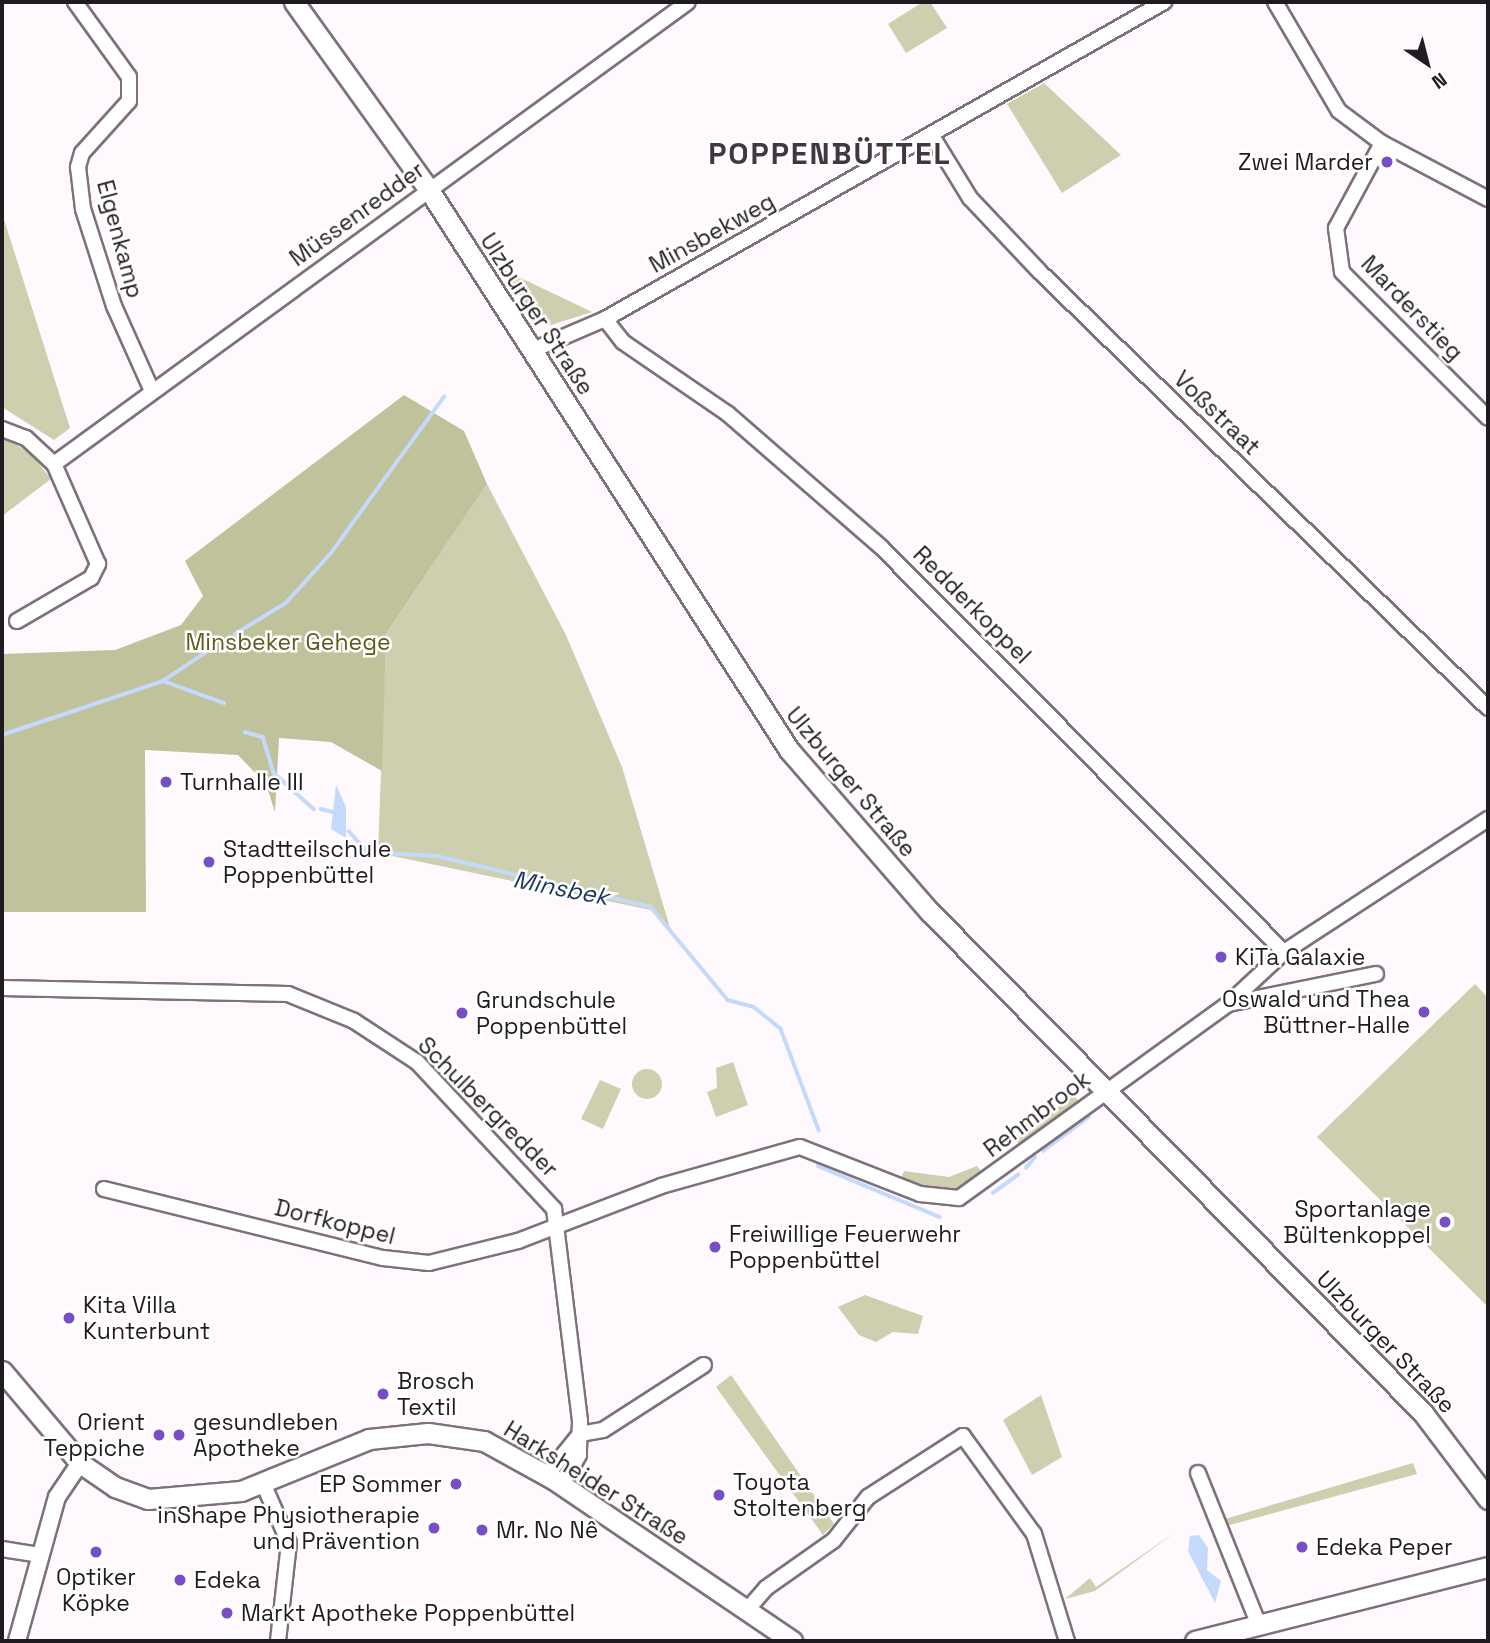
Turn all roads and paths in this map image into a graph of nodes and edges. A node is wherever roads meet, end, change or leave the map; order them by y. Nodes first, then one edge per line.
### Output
1 (75, 2) edge
2 (294, 2) edge
3 (688, 2) edge
4 (1164, 2) edge
5 (1275, 2) edge
6 (932, 136) junction
7 (1382, 143) junction
8 (429, 190) junction
9 (1488, 199) edge
10 (605, 319) junction
11 (533, 350) junction
12 (152, 391) junction
13 (1488, 418) edge
14 (2, 429) edge
15 (54, 464) junction
16 (17, 621) dead end
17 (1488, 708) edge
18 (1488, 820) edge
19 (1284, 952) junction
20 (1376, 974) dead end
21 (2, 988) edge
22 (1228, 1004) junction
23 (1107, 1090) junction
24 (104, 1189) dead end
25 (554, 1225) junction
26 (704, 1365) dead end
27 (2, 1371) edge
28 (580, 1434) junction
29 (80, 1462) junction
30 (1198, 1474) dead end
31 (555, 1480) junction
32 (263, 1483) junction
33 (1488, 1499) edge
34 (2, 1549) edge
35 (41, 1555) junction
36 (1488, 1567) edge
37 (747, 1610) junction
38 (1258, 1622) junction
39 (17, 1641) edge
40 (278, 1641) edge
41 (792, 1641) edge
42 (1068, 1641) edge
43 (1195, 1641) edge

1 - 12 street, Elgenkamp
2 - 8 main road, Ulzburger Straße
3 - 8 street, Müssenredder
4 - 6 street, Minsbekweg
5 - 7 street
6 - 10 street, Minsbekweg
6 - 17 street, Voßstraat
7 - 9 street
7 - 13 street, Marderstieg
8 - 11 main road, Ulzburger Straße
8 - 12 street, Müssenredder
10 - 11 street, Minsbekweg
10 - 19 street, Redderkoppel
11 - 23 main road, Ulzburger Straße
12 - 15 street, Müssenredder
14 - 15 street
15 - 16 street
18 - 19 street, Rehmbrook
19 - 22 street, Rehmbrook
20 - 22 street
21 - 25 street, Schulbergredder
22 - 23 street, Rehmbrook
23 - 25 street, Rehmbrook
23 - 33 main road, Ulzburger Straße
24 - 25 street, Dorfkoppel
25 - 28 street, Schulbergredder
26 - 28 street
27 - 29 main road, Harksheider Straße
28 - 31 street, Schulbergredder
29 - 32 main road, Harksheider Straße
29 - 35 street
30 - 38 street
31 - 32 main road, Harksheider Straße
31 - 37 main road, Harksheider Straße
32 - 40 street
34 - 35 street
35 - 39 street
36 - 38 main road
37 - 41 main road, Harksheider Straße
37 - 42 street
38 - 43 main road

